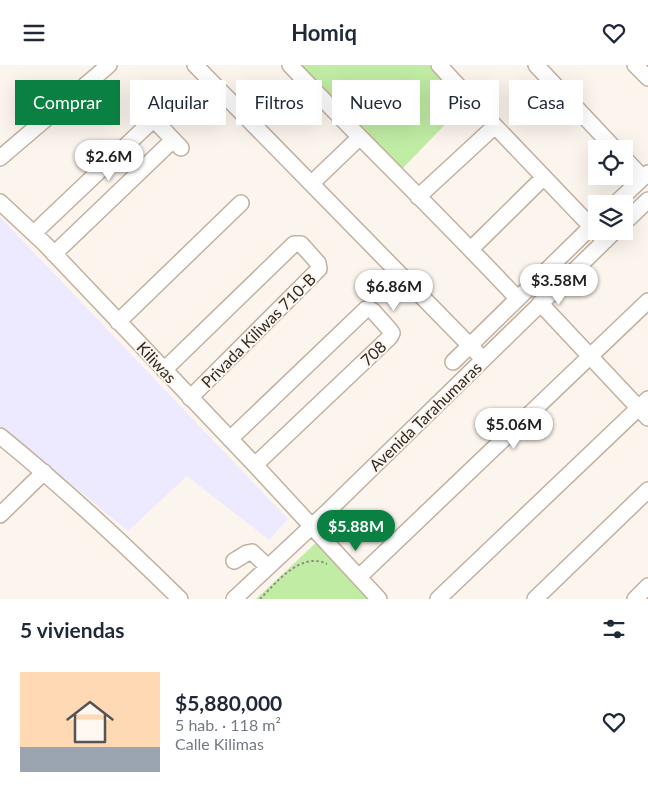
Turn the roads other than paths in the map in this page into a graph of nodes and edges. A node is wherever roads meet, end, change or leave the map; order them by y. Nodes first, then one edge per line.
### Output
1 (109, 65) edge
2 (195, 65) edge
3 (290, 65) edge
4 (439, 65) edge
5 (536, 65) edge
6 (635, 65) edge
7 (647, 77) edge
8 (148, 125) edge
9 (160, 125) edge
10 (494, 126) junction
11 (359, 137) junction
12 (607, 140) edge
13 (0, 158) edge
14 (633, 165) edge
15 (645, 175) edge
16 (544, 177) junction
17 (312, 183) junction
18 (624, 195) edge
19 (418, 197) junction
20 (648, 200) edge
21 (0, 202) edge
22 (241, 203) dead end
23 (633, 214) edge
24 (588, 218) edge
25 (588, 230) edge
26 (34, 233) junction
27 (606, 240) edge
28 (471, 249) junction
29 (54, 254) junction
30 (517, 298) junction
31 (648, 301) edge
32 (540, 303) junction
33 (118, 322) junction
34 (470, 346) junction
35 (589, 357) junction
36 (483, 359) junction
37 (453, 362) dead end
38 (164, 370) junction
39 (190, 398) junction
40 (645, 409) edge
41 (0, 435) edge
42 (230, 439) junction
43 (255, 465) junction
44 (44, 472) junction
45 (648, 490) edge
46 (0, 515) edge
47 (311, 526) junction
48 (234, 561) dead end
49 (268, 567) junction
50 (359, 577) junction
51 (180, 599) edge
52 (234, 599) edge
53 (380, 599) edge
54 (438, 599) edge
55 (535, 599) edge

1 - 13 street
2 - 17 street
3 - 11 street
4 - 10 street
5 - 12 street
6 - 7 street
8 - 26 street
9 - 29 street
10 - 16 street
10 - 19 street
11 - 17 street
11 - 19 street
14 - 15 street
15 - 18 street
16 - 24 street
16 - 28 street
17 - 34 street
19 - 28 street
20 - 23 street
21 - 26 street, Kiliwas
22 - 33 street
25 - 30 street
26 - 29 street, Kiliwas
27 - 32 street, Avenida Tarahumaras
28 - 30 street
29 - 33 street, Kiliwas
30 - 34 street
31 - 35 street
32 - 35 street
32 - 36 street, Avenida Tarahumaras
33 - 38 street, Kiliwas
34 - 36 street
34 - 37 street
35 - 40 street
35 - 50 street
36 - 47 street, Avenida Tarahumaras
38 - 39 street, Kiliwas
38 - 39 street, Privada Kiliwas 710-B
39 - 42 street, Kiliwas
40 - 54 street
41 - 44 street
42 - 43 street, Kiliwas
42 - 43 street, 708
43 - 47 street, Kiliwas
44 - 46 street
44 - 51 street
45 - 55 street
47 - 49 street, Avenida Tarahumaras
47 - 50 street, Kiliwas
48 - 49 street
49 - 52 street, Avenida Tarahumaras
50 - 53 street, Kiliwas

